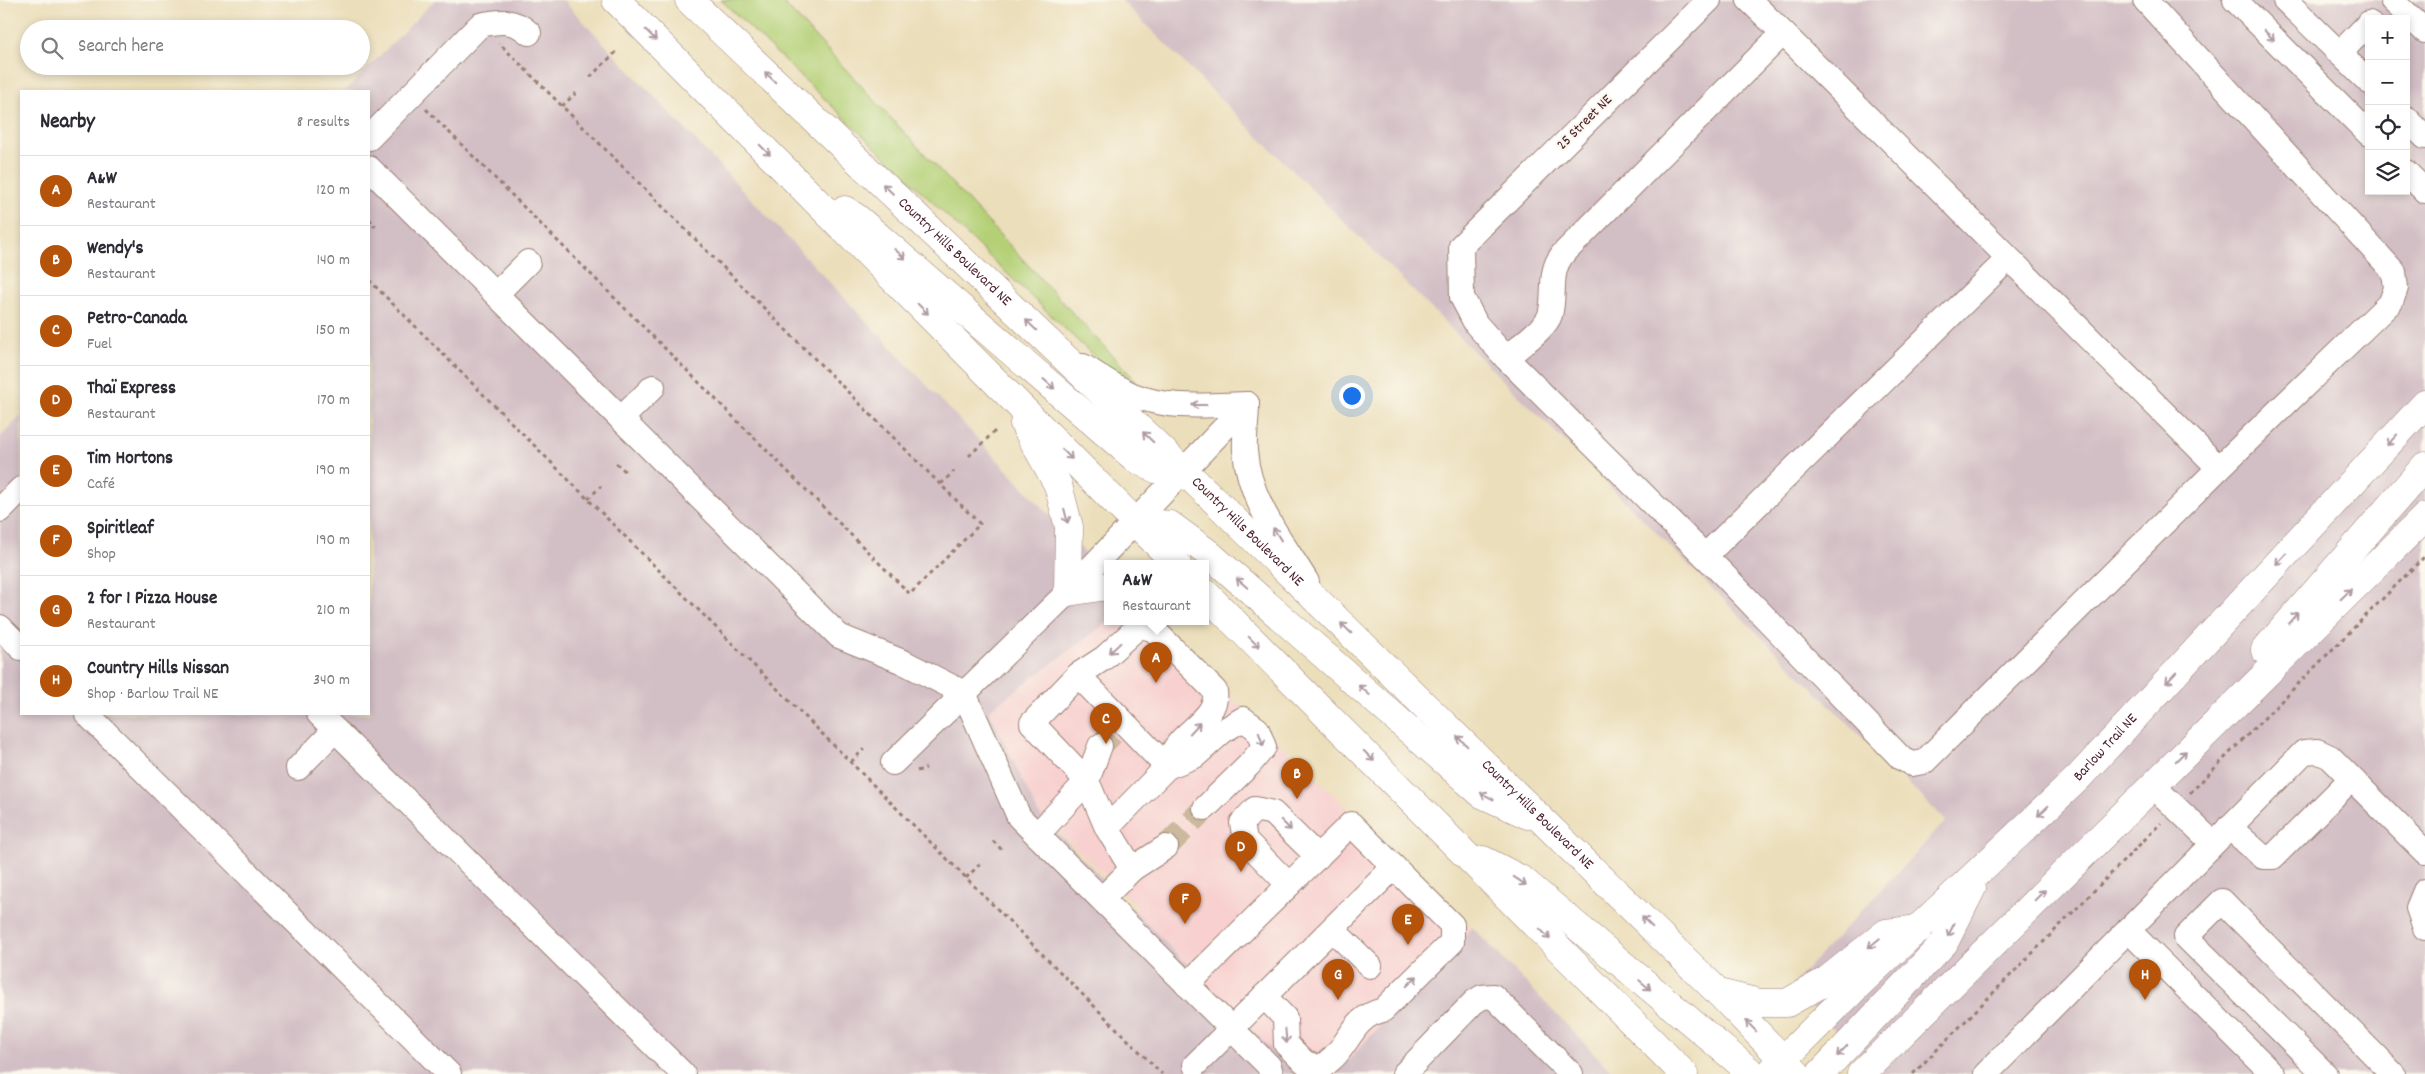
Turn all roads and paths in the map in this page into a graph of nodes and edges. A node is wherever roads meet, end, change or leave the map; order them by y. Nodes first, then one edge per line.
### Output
1 (616, 0) edge
2 (689, 0) edge
3 (1709, 0) edge
4 (1749, 0) edge
5 (2145, 0) edge
6 (2236, 0) edge
7 (2285, 0) edge
8 (2391, 0) edge
9 (2377, 15) edge
10 (2365, 27) edge
11 (2425, 31) edge
12 (529, 33) dead end
13 (1782, 33) junction
14 (498, 41) dead end
15 (616, 52) dead end
16 (2340, 54) junction
17 (590, 77) dead end
18 (2365, 78) edge
19 (576, 93) dead end
20 (420, 103) dead end
21 (562, 106) junction
22 (2410, 122) edge
23 (2365, 130) edge
24 (370, 137) edge
25 (2425, 137) edge
26 (370, 169) edge
27 (790, 175) junction
28 (2410, 176) edge
29 (2425, 191) edge
30 (370, 220) edge
31 (373, 227) dead end
32 (2008, 259) junction
33 (528, 262) dead end
34 (370, 281) edge
35 (496, 294) junction
36 (1060, 352) junction
37 (1506, 358) junction
38 (464, 376) dead end
39 (459, 380) dead end
40 (653, 387) dead end
41 (1008, 394) junction
42 (1248, 404) junction
43 (2425, 404) edge
44 (621, 419) junction
45 (996, 430) dead end
46 (969, 456) dead end
47 (616, 463) dead end
48 (2425, 466) edge
49 (620, 467) junction
50 (2219, 468) junction
51 (617, 470) dead end
52 (1184, 470) junction
53 (625, 471) dead end
54 (954, 471) dead end
55 (941, 484) junction
56 (601, 486) dead end
57 (20, 490) edge
58 (588, 499) junction
59 (0, 510) edge
60 (2425, 516) edge
61 (1134, 522) junction
62 (1705, 556) junction
63 (1173, 560) edge
64 (1104, 586) edge
65 (1068, 592) junction
66 (1209, 597) edge
67 (1322, 604) junction
68 (0, 627) edge
69 (20, 647) edge
70 (1078, 675) junction
71 (964, 693) junction
72 (2224, 714) junction
73 (88, 715) edge
74 (327, 722) edge
75 (1112, 734) junction
76 (864, 749) dead end
77 (851, 762) junction
78 (893, 763) dead end
79 (1167, 767) junction
80 (298, 768) dead end
81 (2351, 778) junction
82 (1087, 781) junction
83 (2152, 785) junction
84 (1205, 808) tunnel mouth
85 (1547, 824) junction
86 (1107, 828) junction
87 (1037, 835) junction
88 (2221, 835) junction
89 (994, 841) dead end
90 (1166, 847) tunnel mouth
91 (1462, 849) junction
92 (1003, 851) dead end
93 (2425, 852) edge
94 (1318, 856) junction
95 (980, 864) dead end
96 (1394, 867) junction
97 (1132, 869) junction
98 (1981, 872) junction
99 (966, 878) junction
100 (1289, 885) junction
101 (2425, 891) edge
102 (1102, 900) junction
103 (2425, 928) edge
104 (1332, 929) junction
105 (1919, 929) junction
106 (2128, 930) junction
107 (2186, 937) junction
108 (2157, 960) junction
109 (1370, 966) dead end
110 (1187, 985) junction
111 (1944, 990) junction
112 (1719, 993) junction
113 (1264, 996) junction
114 (1635, 1026) junction
115 (1231, 1029) junction
116 (1195, 1065) dead end
117 (1783, 1070) edge
118 (1272, 1072) edge
119 (449, 1074) edge
120 (683, 1074) edge
121 (1162, 1074) edge
122 (1404, 1074) edge
123 (1571, 1074) edge
124 (1659, 1074) edge
125 (1684, 1074) edge
126 (1752, 1074) edge
127 (1820, 1074) edge
128 (1861, 1074) edge
129 (1889, 1074) edge
130 (1986, 1074) edge
131 (2273, 1074) edge
132 (2324, 1074) edge
133 (2393, 1074) edge

1 -> 27 main road
36 -> 2 main road, Country Hills Boulevard NE
3 - 37 street, 25 Street NE
4 - 13 street
5 - 50 street
6 -> 23 street
7 - 16 street
8 - 9 street
8 - 11 street
10 - 16 street
12 - 24 street
13 - 32 street
13 - 37 street
14 - 21 path
15 - 17 path
16 - 18 street
19 - 21 path
20 - 55 path
21 - 55 path
22 - 25 street
26 - 35 street
27 -> 41 main road
27 -> 52 main road
28 - 29 street
30 - 31 path
32 - 50 street
32 - 62 street
33 - 35 street
34 - 58 path
35 - 44 street
42 -> 36 street
52 -> 36 main road, Country Hills Boulevard NE
37 - 62 street
38 - 39 path
40 - 44 street
41 -> 61 main road
41 -> 65 main road
42 - 52 street
67 -> 42 street
43 -> 98 main road, Barlow Trail NE
44 - 71 street
45 - 46 path
47 - 49 path
72 -> 48 main road
49 - 51 path
49 - 53 path
50 - 62 street
52 - 61 street
52 - 67 main road, Country Hills Boulevard NE
54 - 55 path
56 - 58 path
57 - 59 street
58 - 77 path
72 -> 60 main road
61 - 63 main road
61 - 65 street
85 -> 61 main road
64 - 65 main road
65 - 71 street
66 -> 91 main road
85 -> 67 main road, Country Hills Boulevard NE
68 - 69 street
70 - 75 street
79 -> 70 street
70 - 82 street
71 - 78 street
71 - 87 street
83 -> 72 main road
73 - 119 street
74 - 80 street
74 - 120 street
75 - 79 street
75 - 82 street
76 - 77 path
77 - 99 path
79 -> 84 street
79 - 86 street
81 - 88 street
81 - 88 street
81 - 93 street
82 - 86 street
82 - 87 street
83 - 88 street
111 -> 83 main road
112 -> 85 main road, Country Hills Boulevard NE
86 - 97 street
87 - 102 street
88 - 106 street
89 - 92 path
90 - 97 street
91 -> 114 main road
91 -> 126 main road
94 - 96 street
94 - 100 street
100 -> 94 street
95 - 99 path
96 - 104 street
113 -> 96 street
97 - 102 street
98 - 105 main road, Barlow Trail NE
98 -> 127 main road
99 - 121 path
100 - 110 street
101 - 103 street
102 - 110 street
104 - 109 street
104 - 113 street
105 -> 112 main road
105 - 117 main road, Barlow Trail NE
106 - 108 street
106 - 130 street
107 - 108 street
107 - 132 street
107 - 133 street
108 - 131 street
110 - 115 street
111 - 128 main road
111 - 129 main road
117 -> 112 main road, Country Hills Boulevard NE
113 - 115 street
114 - 124 main road
114 - 125 main road
115 - 116 street
115 - 118 street
122 - 123 street

